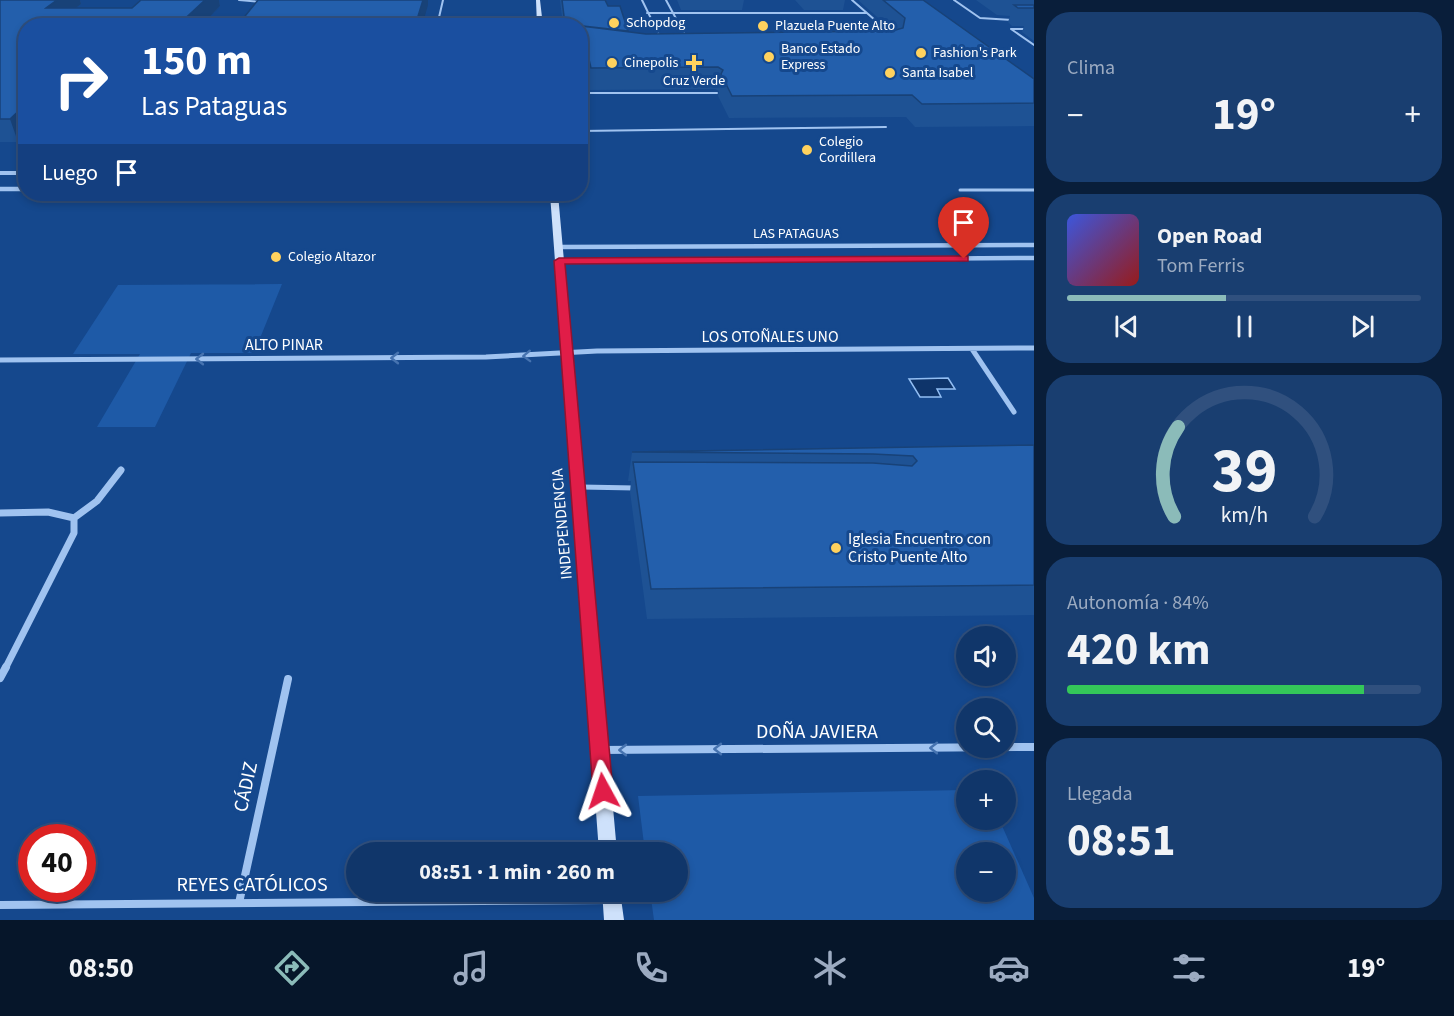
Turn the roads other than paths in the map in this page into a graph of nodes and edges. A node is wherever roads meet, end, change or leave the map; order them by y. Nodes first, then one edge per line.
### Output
1 (239, 0) edge
2 (442, 0) edge
3 (538, 0) edge
4 (642, 0) edge
5 (666, 0) edge
6 (852, 0) edge
7 (954, 0) edge
8 (267, 2) edge
9 (647, 13) junction
10 (674, 13) junction
11 (866, 13) junction
12 (439, 18) edge
13 (539, 18) edge
14 (1013, 20) edge
15 (1034, 29) edge
16 (897, 39) edge
17 (665, 41) edge
18 (688, 42) edge
19 (1034, 45) edge
20 (588, 93) edge
21 (717, 93) edge
22 (886, 127) dead end
23 (588, 131) edge
24 (0, 173) edge
25 (18, 173) edge
26 (0, 189) edge
27 (18, 189) edge
28 (960, 190) dead end
29 (1034, 190) edge
30 (555, 201) edge
31 (1034, 245) edge
32 (558, 247) junction
33 (1034, 258) edge
34 (559, 261) junction
35 (1034, 348) edge
36 (972, 349) junction
37 (568, 354) junction
38 (0, 360) edge
39 (1014, 412) dead end
40 (121, 470) dead end
41 (578, 487) junction
42 (642, 488) edge
43 (0, 513) edge
44 (74, 519) junction
45 (0, 678) edge
46 (288, 679) dead end
47 (1034, 747) edge
48 (599, 750) junction
49 (607, 842) edge
50 (346, 901) edge
51 (612, 902) edge
52 (239, 903) junction
53 (0, 905) edge
54 (614, 920) edge

1 - 8 lane
2 - 12 lane
3 - 13 street
4 - 9 lane
5 - 10 lane
6 - 11 lane
7 - 14 lane
9 - 10 lane
9 - 17 lane
10 - 11 lane
10 - 18 lane
11 - 16 lane
15 - 19 lane
20 - 21 lane
22 - 23 lane
24 - 25 street
26 - 27 street
28 - 29 lane
30 - 32 street, INDEPENDENCIA
31 - 32 street, LAS PATAGUAS
32 - 34 street, INDEPENDENCIA
33 - 34 street, LAS PATAGUAS
34 - 37 street, INDEPENDENCIA
35 - 36 street, LOS OTOÑALES UNO
36 - 37 street, LOS OTOÑALES UNO
36 - 39 street
37 -> 38 street, ALTO PINAR
37 - 41 street, INDEPENDENCIA
40 - 44 street
41 - 42 lane
41 - 48 street, INDEPENDENCIA
43 - 44 street
44 - 45 street
46 - 52 street, CÁDIZ
47 -> 48 street, DOÑA JAVIERA
48 - 49 street, INDEPENDENCIA
50 - 52 street, REYES CATÓLICOS
51 - 54 street
52 - 53 street, REYES CATÓLICOS

